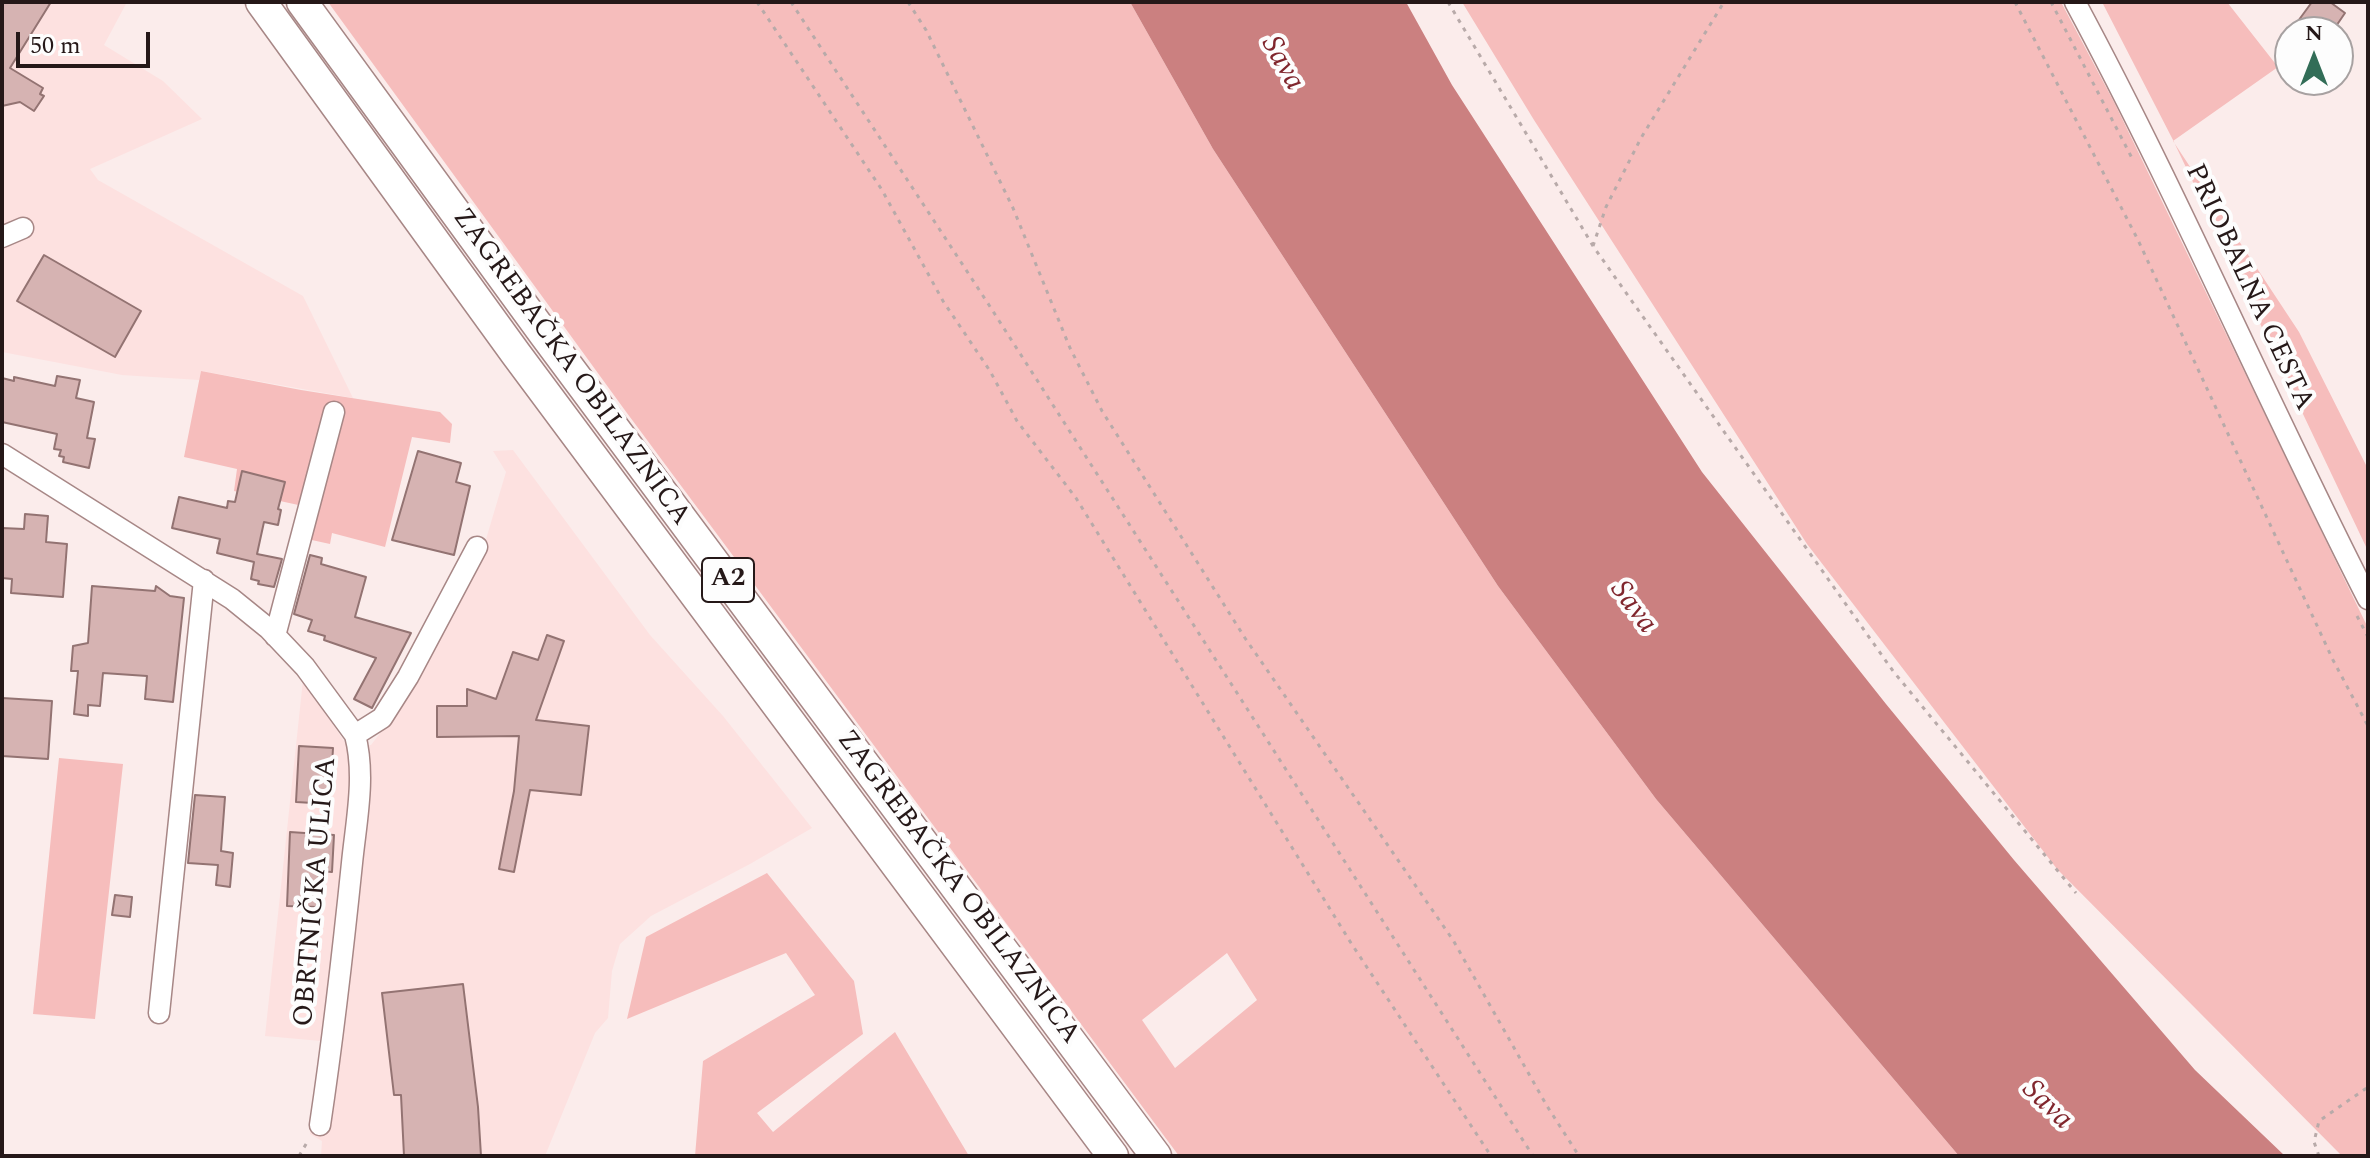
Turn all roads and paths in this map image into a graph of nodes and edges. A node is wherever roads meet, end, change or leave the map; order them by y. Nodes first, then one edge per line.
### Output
1 (261, 2) edge
2 (302, 2) edge
3 (757, 2) edge
4 (791, 2) edge
5 (908, 2) edge
6 (1448, 2) edge
7 (1724, 2) edge
8 (2015, 2) edge
9 (2075, 2) edge
10 (23, 228) dead end
11 (2, 237) edge
12 (1593, 246) junction
13 (334, 412) dead end
14 (2, 454) edge
15 (477, 547) dead end
16 (204, 580) junction
17 (2368, 599) edge
18 (275, 636) junction
19 (2368, 726) edge
20 (355, 735) junction
21 (2076, 893) dead end
22 (159, 1013) dead end
23 (2368, 1087) edge
24 (320, 1125) dead end
25 (1113, 1156) edge
26 (1156, 1156) edge
27 (1491, 1156) edge
28 (1533, 1156) edge
29 (1579, 1156) edge
30 (2319, 1156) edge

1 - 25 highway, ZAGREBAČKA OBILAZNICA / A2
2 - 26 highway, ZAGREBAČKA OBILAZNICA / A2
3 - 27 path
4 - 28 path
5 - 29 path
6 - 12 path
7 - 12 path
8 - 19 path
9 - 17 street, PRIOBALNA CESTA
10 - 11 street
12 - 21 path
13 - 18 street
14 - 16 street, OBRTNIČKA ULICA
15 - 20 street
16 - 18 street, OBRTNIČKA ULICA
16 - 22 street
18 - 20 street, OBRTNIČKA ULICA
20 - 24 street, OBRTNIČKA ULICA
23 - 30 path

